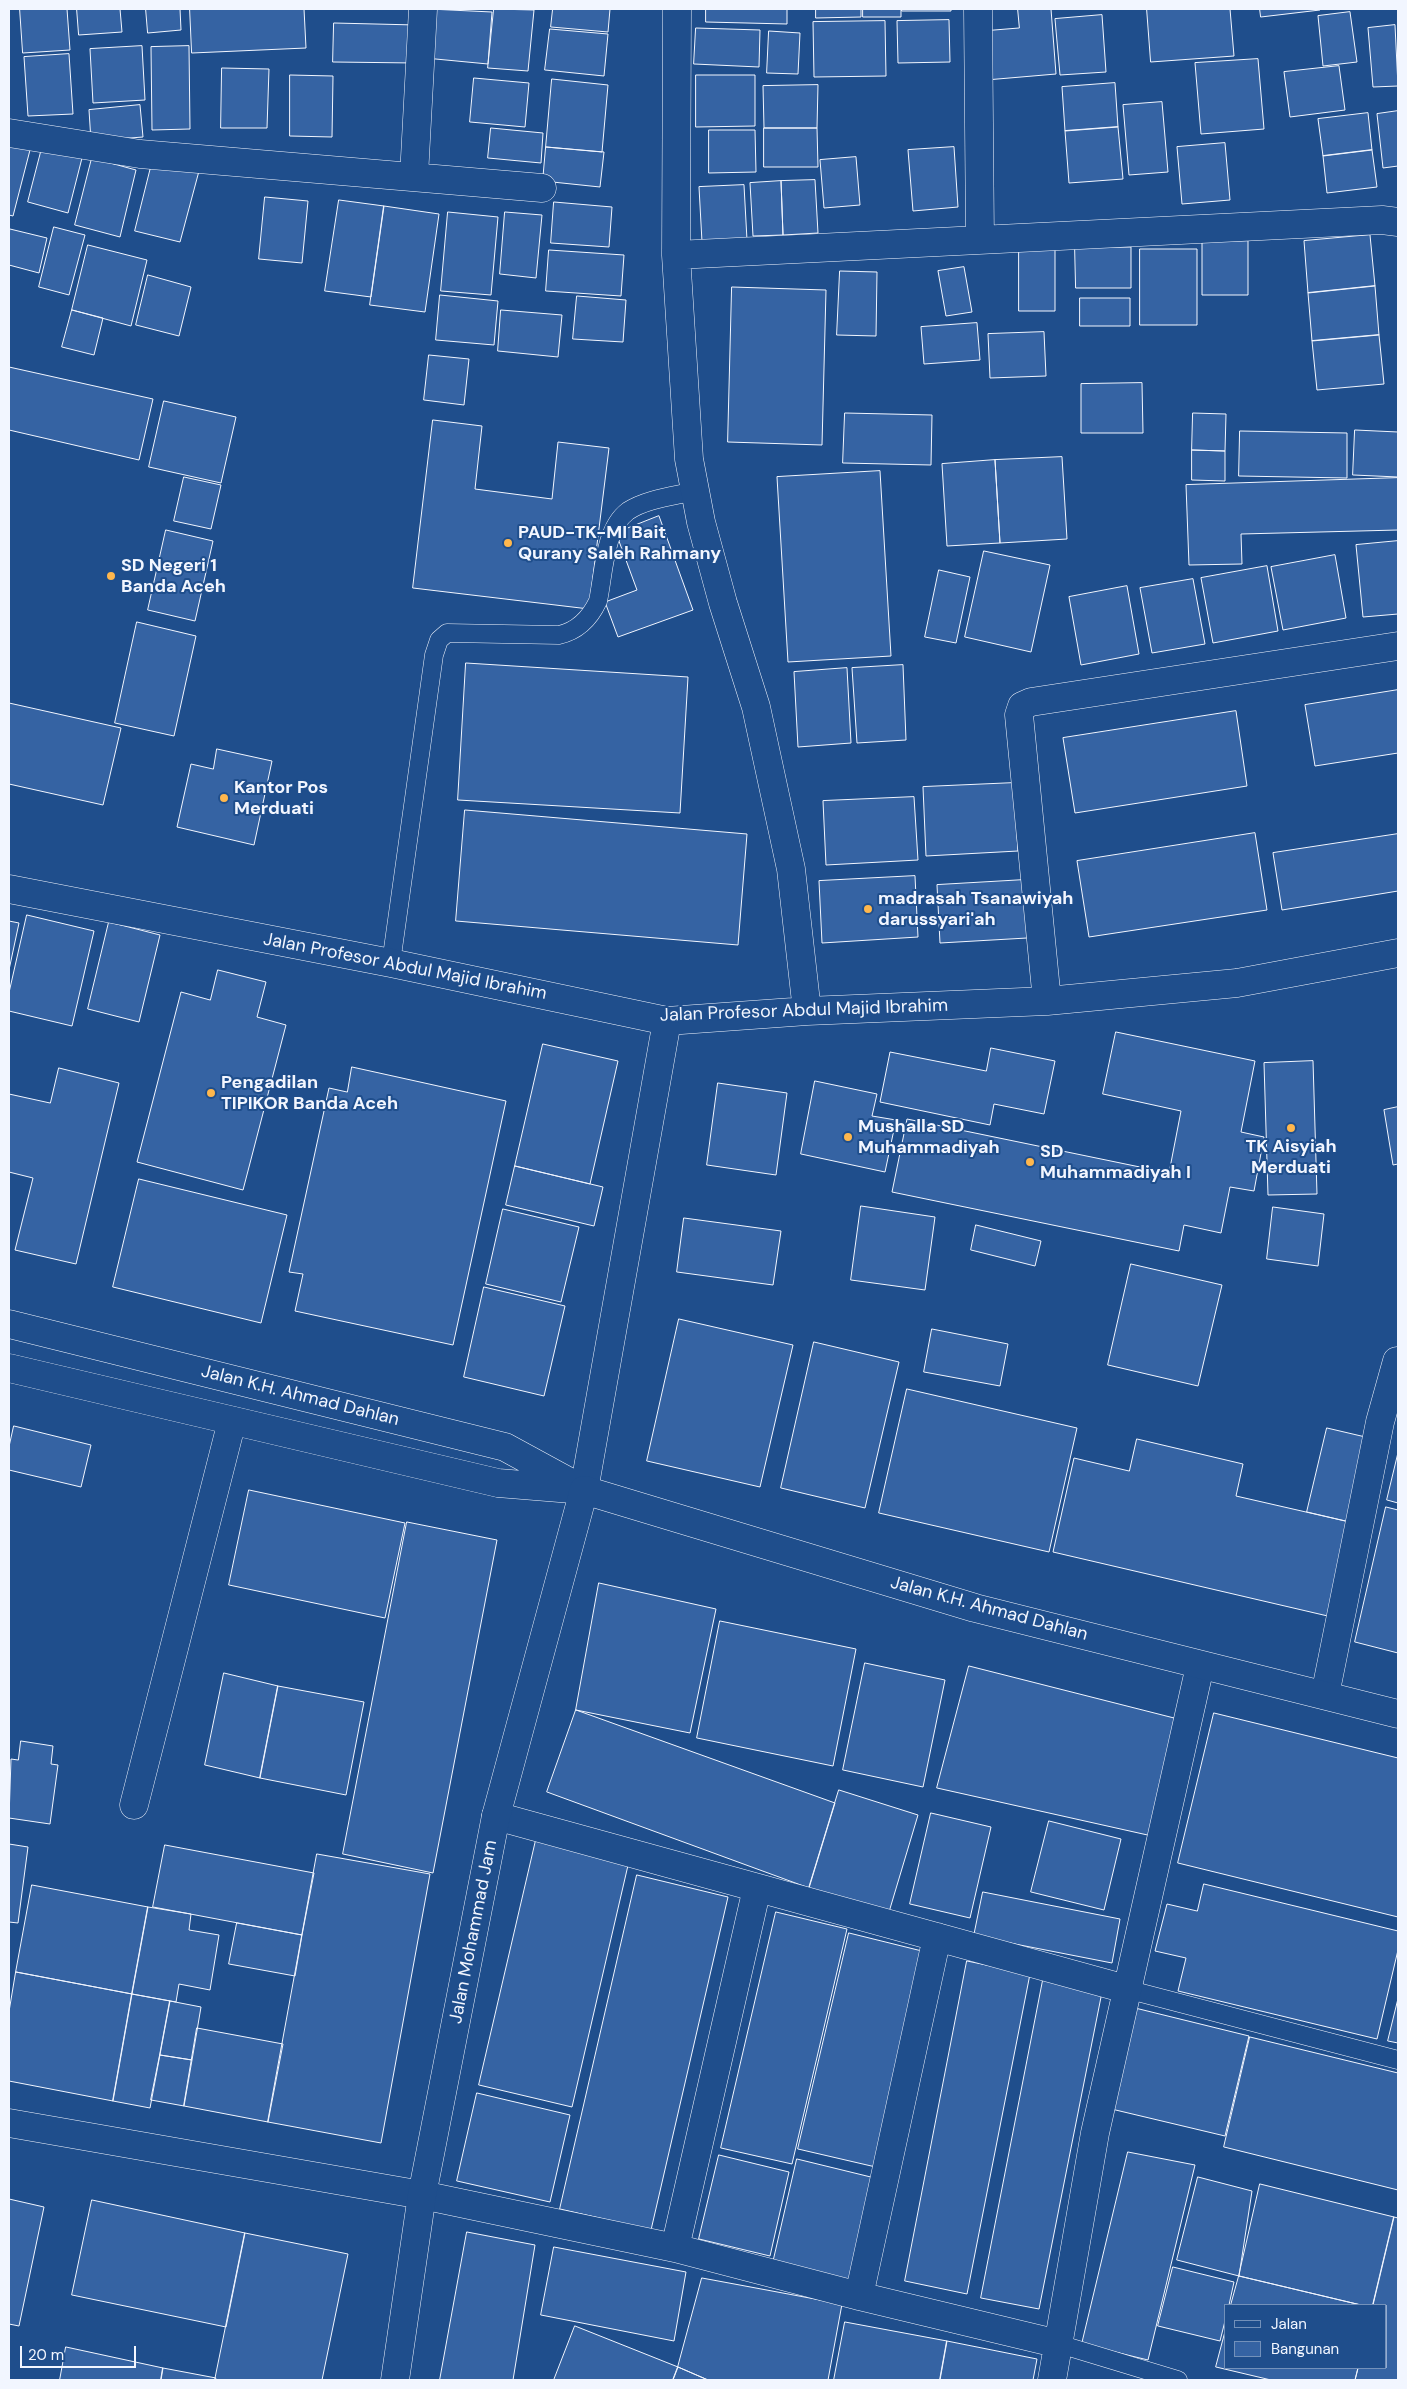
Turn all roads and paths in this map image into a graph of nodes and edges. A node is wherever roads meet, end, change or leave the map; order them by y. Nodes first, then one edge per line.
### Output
1 (423, 9) edge
2 (678, 9) edge
3 (978, 9) edge
4 (9, 133) edge
5 (414, 176) junction
6 (542, 188) dead end
7 (1398, 222) edge
8 (980, 240) junction
9 (676, 255) junction
10 (695, 491) junction
11 (1398, 646) edge
12 (9, 889) edge
13 (1398, 953) edge
14 (391, 964) junction
15 (1047, 1001) junction
16 (807, 1011) junction
17 (667, 1021) junction
18 (9, 1324) edge
19 (1397, 1361) dead end
20 (9, 1368) edge
21 (232, 1420) junction
22 (584, 1490) junction
23 (1200, 1666) junction
24 (1325, 1695) junction
25 (1398, 1714) edge
26 (134, 1805) dead end
27 (496, 1816) junction
28 (757, 1888) junction
29 (937, 1937) junction
30 (1126, 1989) junction
31 (1398, 2060) edge
32 (9, 2123) edge
33 (422, 2195) junction
34 (675, 2248) junction
35 (859, 2296) junction
36 (1059, 2344) junction
37 (395, 2380) edge
38 (1052, 2380) edge
39 (1178, 2380) edge

1 - 5 street
2 - 9 street
3 - 8 street
4 - 5 street
5 - 6 street
7 - 8 street
8 - 9 street
9 - 10 street
10 - 14 lane
10 - 16 street
11 - 15 street
12 - 14 street, Jalan Profesor Abdul Majid Ibrahim
13 - 15 street, Jalan Profesor Abdul Majid Ibrahim
14 - 17 street, Jalan Profesor Abdul Majid Ibrahim
15 - 16 street, Jalan Profesor Abdul Majid Ibrahim
16 - 17 street, Jalan Profesor Abdul Majid Ibrahim
17 - 22 street, Jalan Mohammad Jam
18 - 22 street, Jalan K.H. Ahmad Dahlan
19 - 24 street
20 - 21 street, Jalan K.H. Ahmad Dahlan
21 - 22 street, Jalan K.H. Ahmad Dahlan
21 - 26 street
22 - 23 street, Jalan K.H. Ahmad Dahlan
22 - 27 street, Jalan Mohammad Jam
23 - 24 street, Jalan K.H. Ahmad Dahlan
23 - 30 street
24 - 25 street, Jalan K.H. Ahmad Dahlan
27 - 28 street
27 - 33 street, Jalan Mohammad Jam
28 - 29 street
28 - 34 street
29 - 30 street
29 - 35 street
30 - 31 lane
30 - 36 street
32 - 33 street
33 - 34 street
33 - 37 street, Jalan Mohammad Jam
34 - 35 street
35 - 36 street
36 - 38 street
36 - 39 lane

